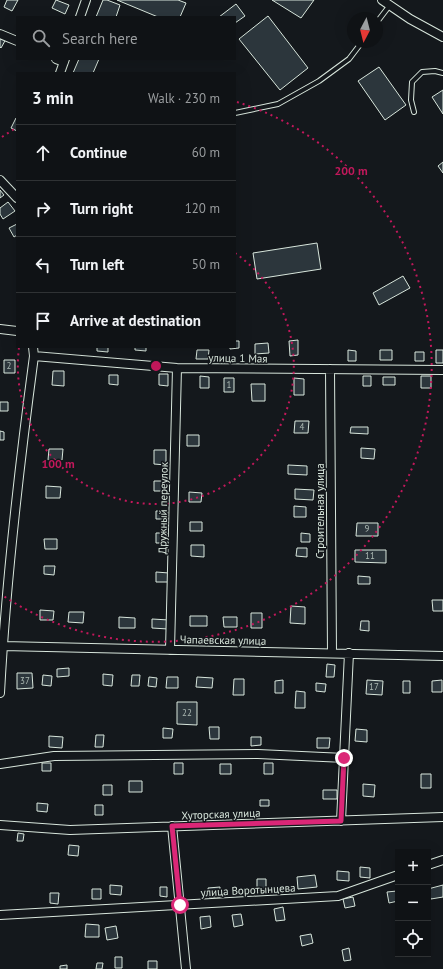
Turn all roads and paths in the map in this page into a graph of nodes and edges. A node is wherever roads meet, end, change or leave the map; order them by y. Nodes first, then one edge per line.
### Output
1 (86, 0) edge
2 (382, 0) edge
3 (390, 5) junction
4 (383, 14) edge
5 (80, 16) edge
6 (0, 34) edge
7 (443, 37) edge
8 (16, 41) edge
9 (357, 48) edge
10 (62, 60) edge
11 (60, 72) edge
12 (443, 73) edge
13 (236, 112) edge
14 (414, 112) dead end
15 (0, 180) edge
16 (16, 197) edge
17 (0, 329) edge
18 (16, 331) edge
19 (33, 348) edge
20 (34, 356) junction
21 (177, 368) junction
22 (330, 370) junction
23 (443, 370) edge
24 (3, 646) junction
25 (170, 650) junction
26 (332, 653) junction
27 (349, 654) junction
28 (443, 656) edge
29 (0, 693) edge
30 (344, 758) junction
31 (0, 764) edge
32 (443, 817) edge
33 (341, 821) junction
34 (0, 825) edge
35 (172, 826) junction
36 (443, 860) edge
37 (431, 864) edge
38 (395, 876) edge
39 (180, 905) junction
40 (0, 915) edge
41 (186, 969) edge

1 - 5 street
2 - 3 street
3 - 4 lane
3 - 7 street
6 - 8 street
9 - 13 lane
10 - 11 street
12 - 14 lane
15 - 16 street
17 - 18 street
19 - 20 street
20 - 21 street, улица 1 Мая
20 - 24 street
21 - 22 street, улица 1 Мая
21 - 25 street, Дружный переулок
22 - 23 street, улица 1 Мая
22 - 26 street, Строительная улица
24 - 25 street, Чапаевская улица
24 - 29 street
25 - 26 street, Чапаевская улица
26 - 27 street, Чапаевская улица
27 - 28 street, Чапаевская улица
27 - 30 street
30 - 31 street
30 - 33 street
32 - 33 street, Хуторская улица
33 - 35 street, Хуторская улица
34 - 35 street, Хуторская улица
35 - 39 street
36 - 37 street
38 - 39 street, улица Воротынцева
39 - 40 street, улица Воротынцева
39 - 41 street

